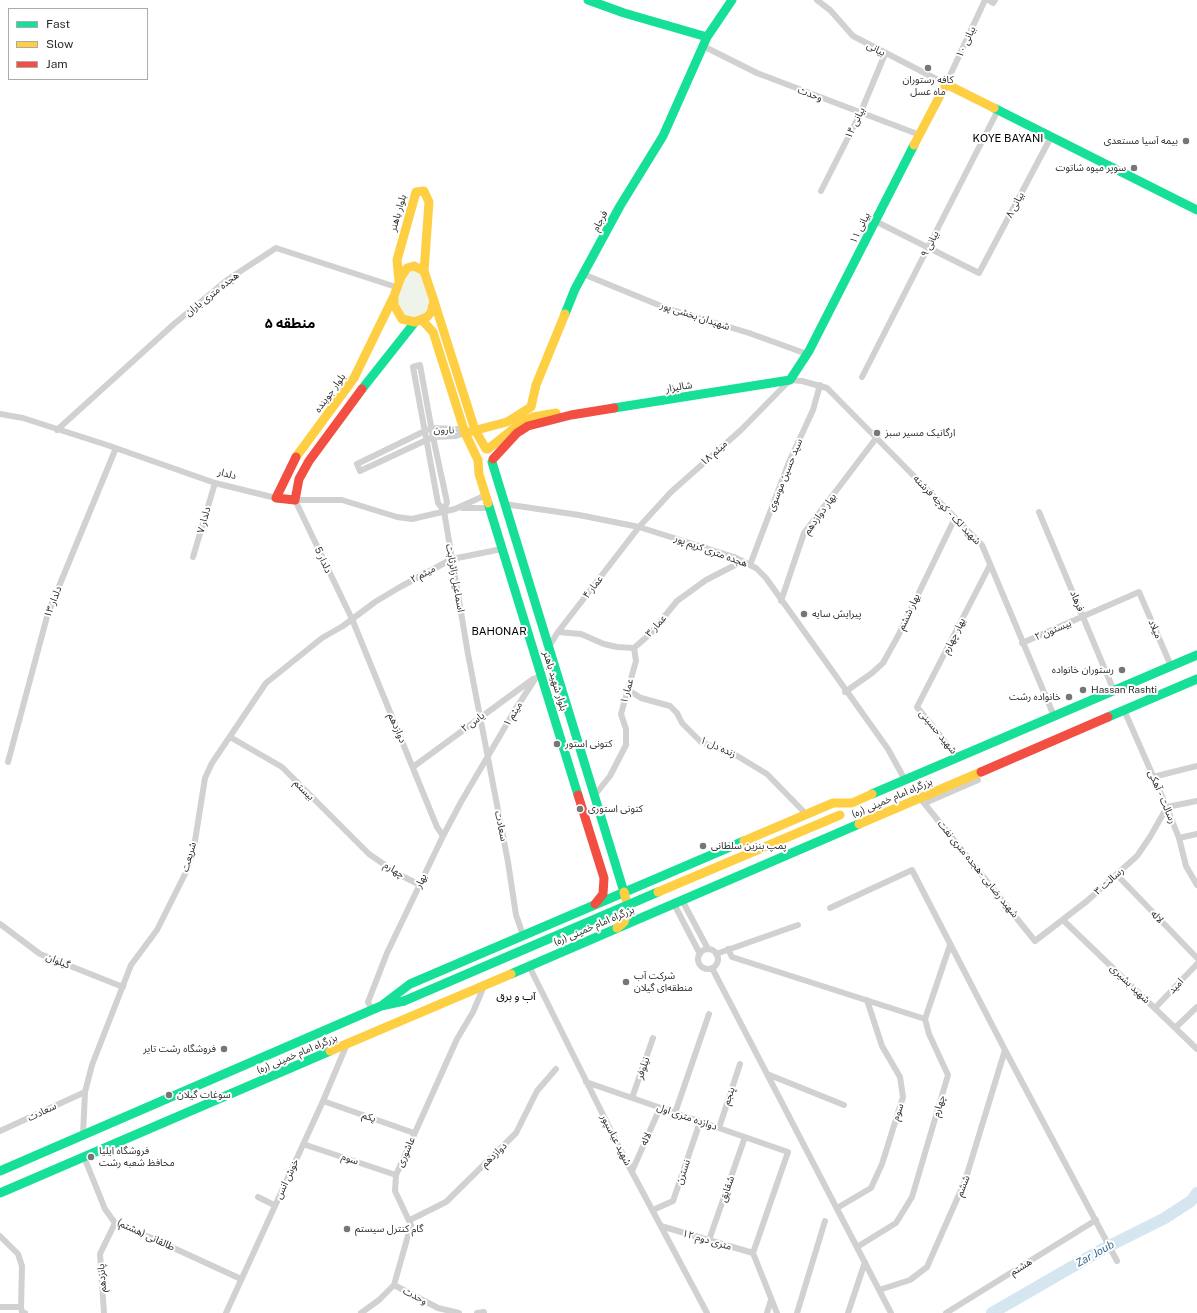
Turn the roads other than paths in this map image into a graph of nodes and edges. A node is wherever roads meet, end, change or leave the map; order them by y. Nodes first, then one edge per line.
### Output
1 (588, 0) edge
2 (732, 0) edge
3 (817, 0) edge
4 (990, 1) edge
5 (707, 37) junction
6 (704, 46) junction
7 (885, 54) junction
8 (946, 84) junction
9 (998, 110) junction
10 (860, 114) junction
11 (920, 135) junction
12 (1051, 137) junction
13 (821, 191) dead end
14 (1197, 210) edge
15 (875, 221) junction
16 (928, 247) junction
17 (424, 271) junction
18 (583, 274) junction
19 (397, 288) junction
20 (434, 301) junction
21 (418, 321) junction
22 (807, 354) junction
23 (862, 377) dead end
24 (790, 380) junction
25 (820, 384) junction
26 (531, 407) junction
27 (0, 414) edge
28 (534, 421) junction
29 (431, 428) junction
30 (57, 430) junction
31 (476, 430) junction
32 (424, 431) junction
33 (465, 433) junction
34 (433, 437) junction
35 (877, 437) junction
36 (426, 440) junction
37 (116, 448) junction
38 (487, 449) junction
39 (478, 460) junction
40 (492, 461) junction
41 (215, 483) junction
42 (486, 495) junction
43 (276, 498) junction
44 (296, 500) junction
45 (504, 504) junction
46 (490, 508) junction
47 (454, 509) junction
48 (444, 511) junction
49 (1039, 512) dead end
50 (955, 518) junction
51 (639, 527) junction
52 (502, 549) junction
53 (193, 557) dead end
54 (452, 558) junction
55 (743, 561) junction
56 (750, 565) junction
57 (990, 565) junction
58 (1139, 592) joint
59 (781, 601) junction
60 (1083, 617) junction
61 (352, 619) junction
62 (558, 632) junction
63 (1022, 643) junction
64 (548, 648) junction
65 (634, 648) junction
66 (1197, 655) edge
67 (1171, 666) junction
68 (538, 676) junction
69 (1197, 679) edge
70 (628, 690) junction
71 (1114, 690) junction
72 (845, 692) junction
73 (917, 707) joint
74 (1124, 710) junction
75 (481, 716) junction
76 (1054, 716) junction
77 (230, 737) junction
78 (581, 754) junction
79 (488, 756) junction
80 (567, 758) junction
81 (958, 758) junction
82 (8, 762) dead end
83 (1197, 766) edge
84 (413, 767) junction
85 (1154, 777) junction
86 (906, 780) junction
87 (978, 780) dead end
88 (594, 796) junction
89 (580, 800) junction
90 (922, 800) junction
91 (1197, 801) edge
92 (852, 803) junction
93 (1167, 807) junction
94 (806, 814) junction
95 (1197, 834) edge
96 (444, 836) junction
97 (1179, 838) junction
98 (369, 854) joint
99 (1117, 875) junction
100 (1196, 882) edge
101 (420, 885) junction
102 (635, 888) junction
103 (624, 892) junction
104 (613, 897) junction
105 (678, 902) junction
106 (594, 905) junction
107 (830, 908) dead end
108 (628, 911) junction
109 (648, 915) junction
110 (1063, 920) junction
111 (0, 924) edge
112 (798, 925) dead end
113 (616, 929) junction
114 (537, 930) junction
115 (523, 935) junction
116 (1035, 941) joint
117 (950, 945) junction
118 (708, 949) junction
119 (728, 949) junction
120 (700, 954) junction
121 (716, 954) junction
122 (548, 958) junction
123 (1197, 958) edge
124 (1197, 964) edge
125 (529, 966) junction
126 (712, 968) junction
127 (484, 986) junction
128 (123, 987) junction
129 (867, 1000) junction
130 (382, 1006) junction
131 (1197, 1007) edge
132 (1155, 1008) junction
133 (372, 1010) junction
134 (709, 1014) dead end
135 (925, 1019) junction
136 (1175, 1028) junction
137 (653, 1038) dead end
138 (347, 1044) junction
139 (1197, 1049) edge
140 (1005, 1050) junction
141 (740, 1064) dead end
142 (556, 1069) dead end
143 (767, 1074) junction
144 (586, 1082) junction
145 (85, 1092) junction
146 (632, 1098) junction
147 (323, 1102) junction
148 (844, 1105) dead end
149 (660, 1108) junction
150 (675, 1113) junction
151 (700, 1122) junction
152 (719, 1128) junction
153 (0, 1131) edge
154 (414, 1133) junction
155 (83, 1135) junction
156 (745, 1137) junction
157 (303, 1144) junction
158 (84, 1157) junction
159 (0, 1171) edge
160 (632, 1171) junction
161 (396, 1175) junction
162 (0, 1193) edge
163 (258, 1197) dead end
164 (274, 1205) junction
165 (837, 1208) junction
166 (653, 1210) junction
167 (410, 1220) junction
168 (825, 1221) dead end
169 (1097, 1222) junction
170 (116, 1223) junction
171 (661, 1226) junction
172 (0, 1236) edge
173 (709, 1240) junction
174 (857, 1247) junction
175 (753, 1254) junction
176 (1117, 1261) dead end
177 (865, 1262) junction
178 (241, 1279) junction
179 (394, 1285) junction
180 (879, 1290) junction
181 (771, 1300) junction
182 (0, 1307) edge
183 (21, 1307) junction
184 (484, 1312) dead end
185 (25, 1313) edge
186 (104, 1313) edge
187 (226, 1313) edge
188 (361, 1313) edge
189 (459, 1313) edge
190 (477, 1313) edge
191 (707, 1313) edge
192 (767, 1313) edge
193 (777, 1313) edge
194 (797, 1313) edge
195 (848, 1313) edge
196 (892, 1313) edge
197 (946, 1313) edge

1 - 5 main road
2 - 5 main road, فرجام
3 - 7 street, بیانی
4 - 8 street, بیانی ۱۰
5 - 6 main road, فرجام
6 - 10 street, وحدت
6 - 18 main road, فرجام
7 - 8 street, بیانی
7 - 10 street, بیانی ۱۴
8 - 9 main road
8 - 11 main road, بیانی ۱۱
9 - 12 main road
9 - 16 street, بیانی ۹
10 - 11 street, وحدت
10 - 13 street, بیانی ۱۴
11 - 15 main road, بیانی ۱۱
12 - 14 main road
12 - 16 street, بیانی ۸
15 - 16 street
15 - 22 main road, بیانی ۱۱
16 - 23 street, بیانی ۹
17 - 19 main road
17 - 19 main road, بلوار باهنر
17 - 20 main road
18 - 22 street, شهیدان بخشی پور
18 - 26 main road, فرجام
19 - 21 main road
19 - 30 street, هجده متری باران
19 - 43 main road, بلوار جوینده
20 - 21 main road
20 - 31 main road
21 - 33 main road
21 - 44 main road
22 - 24 main road, بیانی ۱۱
24 - 25 street, شهید لک - کوچه فرشته
24 - 28 main road, شالیزار
24 - 51 street, میثم ۱۸
25 - 35 street, شهید لک - کوچه فرشته
25 - 56 street, سید حسین موسوی
26 - 28 main road
26 - 31 main road
27 - 30 street, دلدار
28 - 38 main road, شالیزار
28 - 40 main road, شالیزار
29 - 32 street, نارون
29 - 32 street
29 - 33 street, نارون
29 - 34 street
30 - 37 street, دلدار
31 - 33 main road
31 - 38 main road
32 - 36 street
32 - 36 street, نارون
33 - 34 street, نارون
33 - 39 main road
34 - 36 street, نارون
34 - 48 street
35 - 50 street, شهید لک - کوچه فرشته
35 - 59 street, بهار دوازدهم
36 - 48 street
37 - 41 street, دلدار
37 - 82 street, دلدار ۱۳
38 - 39 main road
38 - 40 main road
39 - 40 main road
39 - 42 main road, بلوار شهید باهنر
40 - 45 main road, بلوار شهید باهنر
41 - 43 street, دلدار
41 - 53 street, دلدار ۷
42 - 46 main road, بلوار شهید باهنر
42 - 47 street
43 - 44 main road, دلدار
44 - 48 street, دلدار
44 - 61 street, دلدار 5
45 - 51 street, هجده متری کریم پور
45 - 64 main road, بلوار شهید باهنر
46 - 47 street
46 - 52 main road, بلوار شهید باهنر
47 - 48 street, دلدار
48 - 54 street, اسماعیل زائرثابت
49 - 60 street, فرهاد
50 - 57 street, شهید لک - کوچه فرشته
50 - 72 street, بهار ششم
51 - 55 street, هجده متری کریم پور
51 - 62 street, عمار ۴
52 - 54 street, میثم ۲
52 - 68 main road, بلوار شهید باهنر
54 - 61 street, میثم ۲
54 - 75 street, اسماعیل زائرثابت
55 - 56 street, هجده متری کریم پور
55 - 65 street, عمار ۳
56 - 59 street, هجده متری کریم پور
57 - 63 street, شهید لک - کوچه فرشته
57 - 73 street, بهار چهارم
58 - 60 street, بیستون ۲
58 - 67 street, میلاد
59 - 72 street, هجده متری کریم پور
60 - 63 street, بیستون ۲
60 - 71 street, فرهاد
61 - 77 street, شریعت
61 - 84 street, دوازدهم
62 - 64 street, عمار ۴
62 - 65 street
63 - 76 street, شهید لک - کوچه فرشته
64 - 78 main road, بلوار شهید باهنر
65 - 70 street, عمار ۱
66 - 67 main road, بزرگراه امام خمینی (ره)
67 - 71 main road, بزرگراه امام خمینی (ره)
68 - 75 street, یاس ۲
68 - 79 street, میثم ۱
68 - 80 main road, بلوار شهید باهنر
69 - 74 main road, بزرگراه امام خمینی (ره)
70 - 88 street, عمار ۱
70 - 94 street, زنده دل ۱
71 - 76 main road, بزرگراه امام خمینی (ره)
72 - 86 street, هجده متری کریم پور
73 - 81 street, شهید حسینی
74 - 85 street, رسالت - آهکی
74 - 90 main road, بزرگراه امام خمینی (ره)
75 - 79 street, سعادت
75 - 84 street, یاس ۲
76 - 81 main road, بزرگراه امام خمینی (ره)
77 - 98 street, بیستم
77 - 128 street, شریعت
78 - 80 main road
78 - 88 main road, بلوار شهید باهنر
79 - 96 street, بهار
79 - 115 street, سعادت
80 - 89 main road, بلوار شهید باهنر
81 - 86 main road, بزرگراه امام خمینی (ره)
83 - 85 street
84 - 96 street, دوازدهم
85 - 93 street, رسالت - آهکی
86 - 92 main road, بزرگراه امام خمینی (ره)
87 - 90 street
88 - 89 main road
88 - 103 main road, بلوار شهید باهنر
89 - 106 main road, بلوار شهید باهنر
90 - 105 main road, بزرگراه امام خمینی (ره)
90 - 116 street, شهید رضایی -هجده متری نفت
91 - 93 street
92 - 94 main road, بزرگراه امام خمینی (ره)
92 - 130 main road, بزرگراه امام خمینی (ره), bridge
93 - 97 street, رسالت - آهکی
93 - 99 street, رسالت ۳
94 - 102 main road, بزرگراه امام خمینی (ره)
95 - 97 street
96 - 101 street, بهار
97 - 100 street, رسالت - آهکی
98 - 101 street, چهارم
99 - 110 street, رسالت ۳
99 - 123 street, لاله
101 - 133 street, بهار
102 - 103 main road, بزرگراه امام خمینی (ره)
102 - 109 main road
103 - 104 main road, بزرگراه امام خمینی (ره)
103 - 108 main road, بلوار شهید باهنر
104 - 106 main road, بزرگراه امام خمینی (ره)
104 - 108 main road
105 - 109 main road, بزرگراه امام خمینی (ره)
105 - 118 street
105 - 120 street
106 - 114 main road, بزرگراه امام خمینی (ره)
107 - 117 street
108 - 113 main road
109 - 113 main road, بزرگراه امام خمینی (ره)
110 - 116 street, رسالت ۳
110 - 132 street, شهید بشیری
111 - 128 street, گیلوان
112 - 119 street
113 - 122 main road, بزرگراه امام خمینی (ره)
114 - 115 main road, بزرگراه امام خمینی (ره)
114 - 122 main road
115 - 130 main road, بزرگراه امام خمینی (ره)
117 - 135 street
117 - 140 street
118 - 120 street
118 - 121 street
119 - 121 street
119 - 129 street
120 - 126 street
121 - 126 street
122 - 125 main road, بزرگراه امام خمینی (ره)
124 - 132 street, امید
125 - 127 main road, بزرگراه امام خمینی (ره)
125 - 144 street, شهید عباسپور
126 - 143 street
127 - 138 main road, بزرگراه امام خمینی (ره)
127 - 154 street, عاشوری
128 - 145 street, شریعت
129 - 135 street
129 - 165 street, سوم
130 - 133 main road, بزرگراه امام خمینی (ره)
131 - 136 street
132 - 136 street, شهید بشیری
133 - 155 main road, بزرگراه امام خمینی (ره)
134 - 150 street
135 - 174 street, چهارم
136 - 139 street, شهید بشیری
137 - 146 street, نیلوفر
138 - 147 street, خوش انس
138 - 158 main road, بزرگراه امام خمینی (ره)
140 - 169 street
140 - 180 street, ششم
141 - 152 street, پنجم
142 - 167 street, دوازدهم
143 - 148 street
143 - 165 street
144 - 146 street, دوازده متری اول
144 - 160 street, شهید عباسپور
145 - 153 street, سعادت
145 - 155 street, شریعت
146 - 149 street, دوازده متری اول
147 - 154 street, یکم
147 - 157 street, خوش انس
149 - 150 street, دوازده متری اول
149 - 160 street, لاله
150 - 151 street, دوازده متری اول
151 - 152 street, دوازده متری اول
151 - 166 street, نسترن
152 - 156 street, دوازده متری اول
154 - 161 street, عاشوری
155 - 159 main road, بزرگراه امام خمینی (ره)
156 - 173 street, شقایق
156 - 175 street, دوازده متری اول
157 - 161 street, سوم
157 - 164 street, خوش انس
158 - 162 main road, بزرگراه امام خمینی (ره)
158 - 170 street, طالقانی (هشتم)
160 - 166 street, شهید عباسپور
161 - 167 street, عاشوری
163 - 164 street
164 - 178 street, خوش انس
165 - 174 street
166 - 171 street, شهید عباسپور
167 - 179 street
168 - 194 street
169 - 176 street
169 - 197 street, هشتم
170 - 178 street, طالقانی (هشتم)
170 - 186 street, پانزدهم
171 - 173 street, ۱۲ متری دوم
171 - 191 street, شهید عباسپور
172 - 183 street
173 - 175 street, ۱۲ متری دوم
174 - 177 street
175 - 181 street
177 - 180 street
177 - 195 street
178 - 187 street, خوش انس
179 - 188 street
179 - 189 street, وحدت
180 - 196 street
181 - 192 street
181 - 193 street
182 - 183 street
183 - 185 street
184 - 190 street

